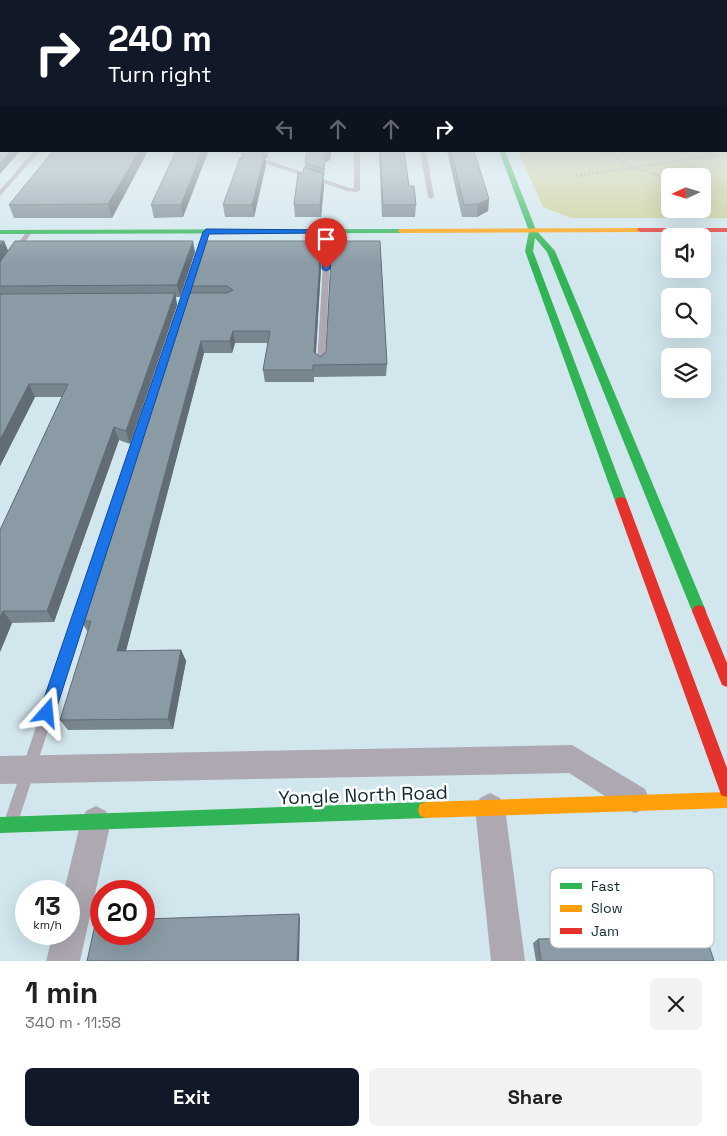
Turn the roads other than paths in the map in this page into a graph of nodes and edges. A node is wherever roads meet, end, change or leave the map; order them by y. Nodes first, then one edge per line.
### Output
1 (16, 176) edge
2 (307, 176) edge
3 (357, 176) edge
4 (428, 176) edge
5 (512, 176) edge
6 (0, 194) edge
7 (431, 196) dead end
8 (727, 230) edge
9 (328, 231) junction
10 (533, 231) junction
11 (0, 232) edge
12 (29, 232) junction
13 (195, 266) edge
14 (0, 273) edge
15 (178, 320) edge
16 (321, 364) edge
17 (146, 414) edge
18 (727, 680) edge
19 (28, 769) junction
20 (0, 770) edge
21 (727, 790) edge
22 (727, 800) edge
23 (641, 803) junction
24 (490, 808) junction
25 (96, 821) junction
26 (5, 825) edge
27 (63, 961) edge
28 (508, 961) edge

1 - 6 lane
2 - 3 lane
4 - 7 lane
5 - 10 street
8 - 10 street
9 - 10 street
9 - 12 street
9 - 16 lane
10 - 18 street
10 - 21 street
11 - 12 street
12 - 14 lane
13 - 15 lane
17 - 19 lane
19 - 20 street
19 - 23 street
19 - 26 lane
22 - 23 street, Yongle North Road
23 - 24 street, Yongle North Road
24 - 25 street, Yongle North Road
24 - 28 street
25 - 26 street, Yongle North Road
25 - 27 street

